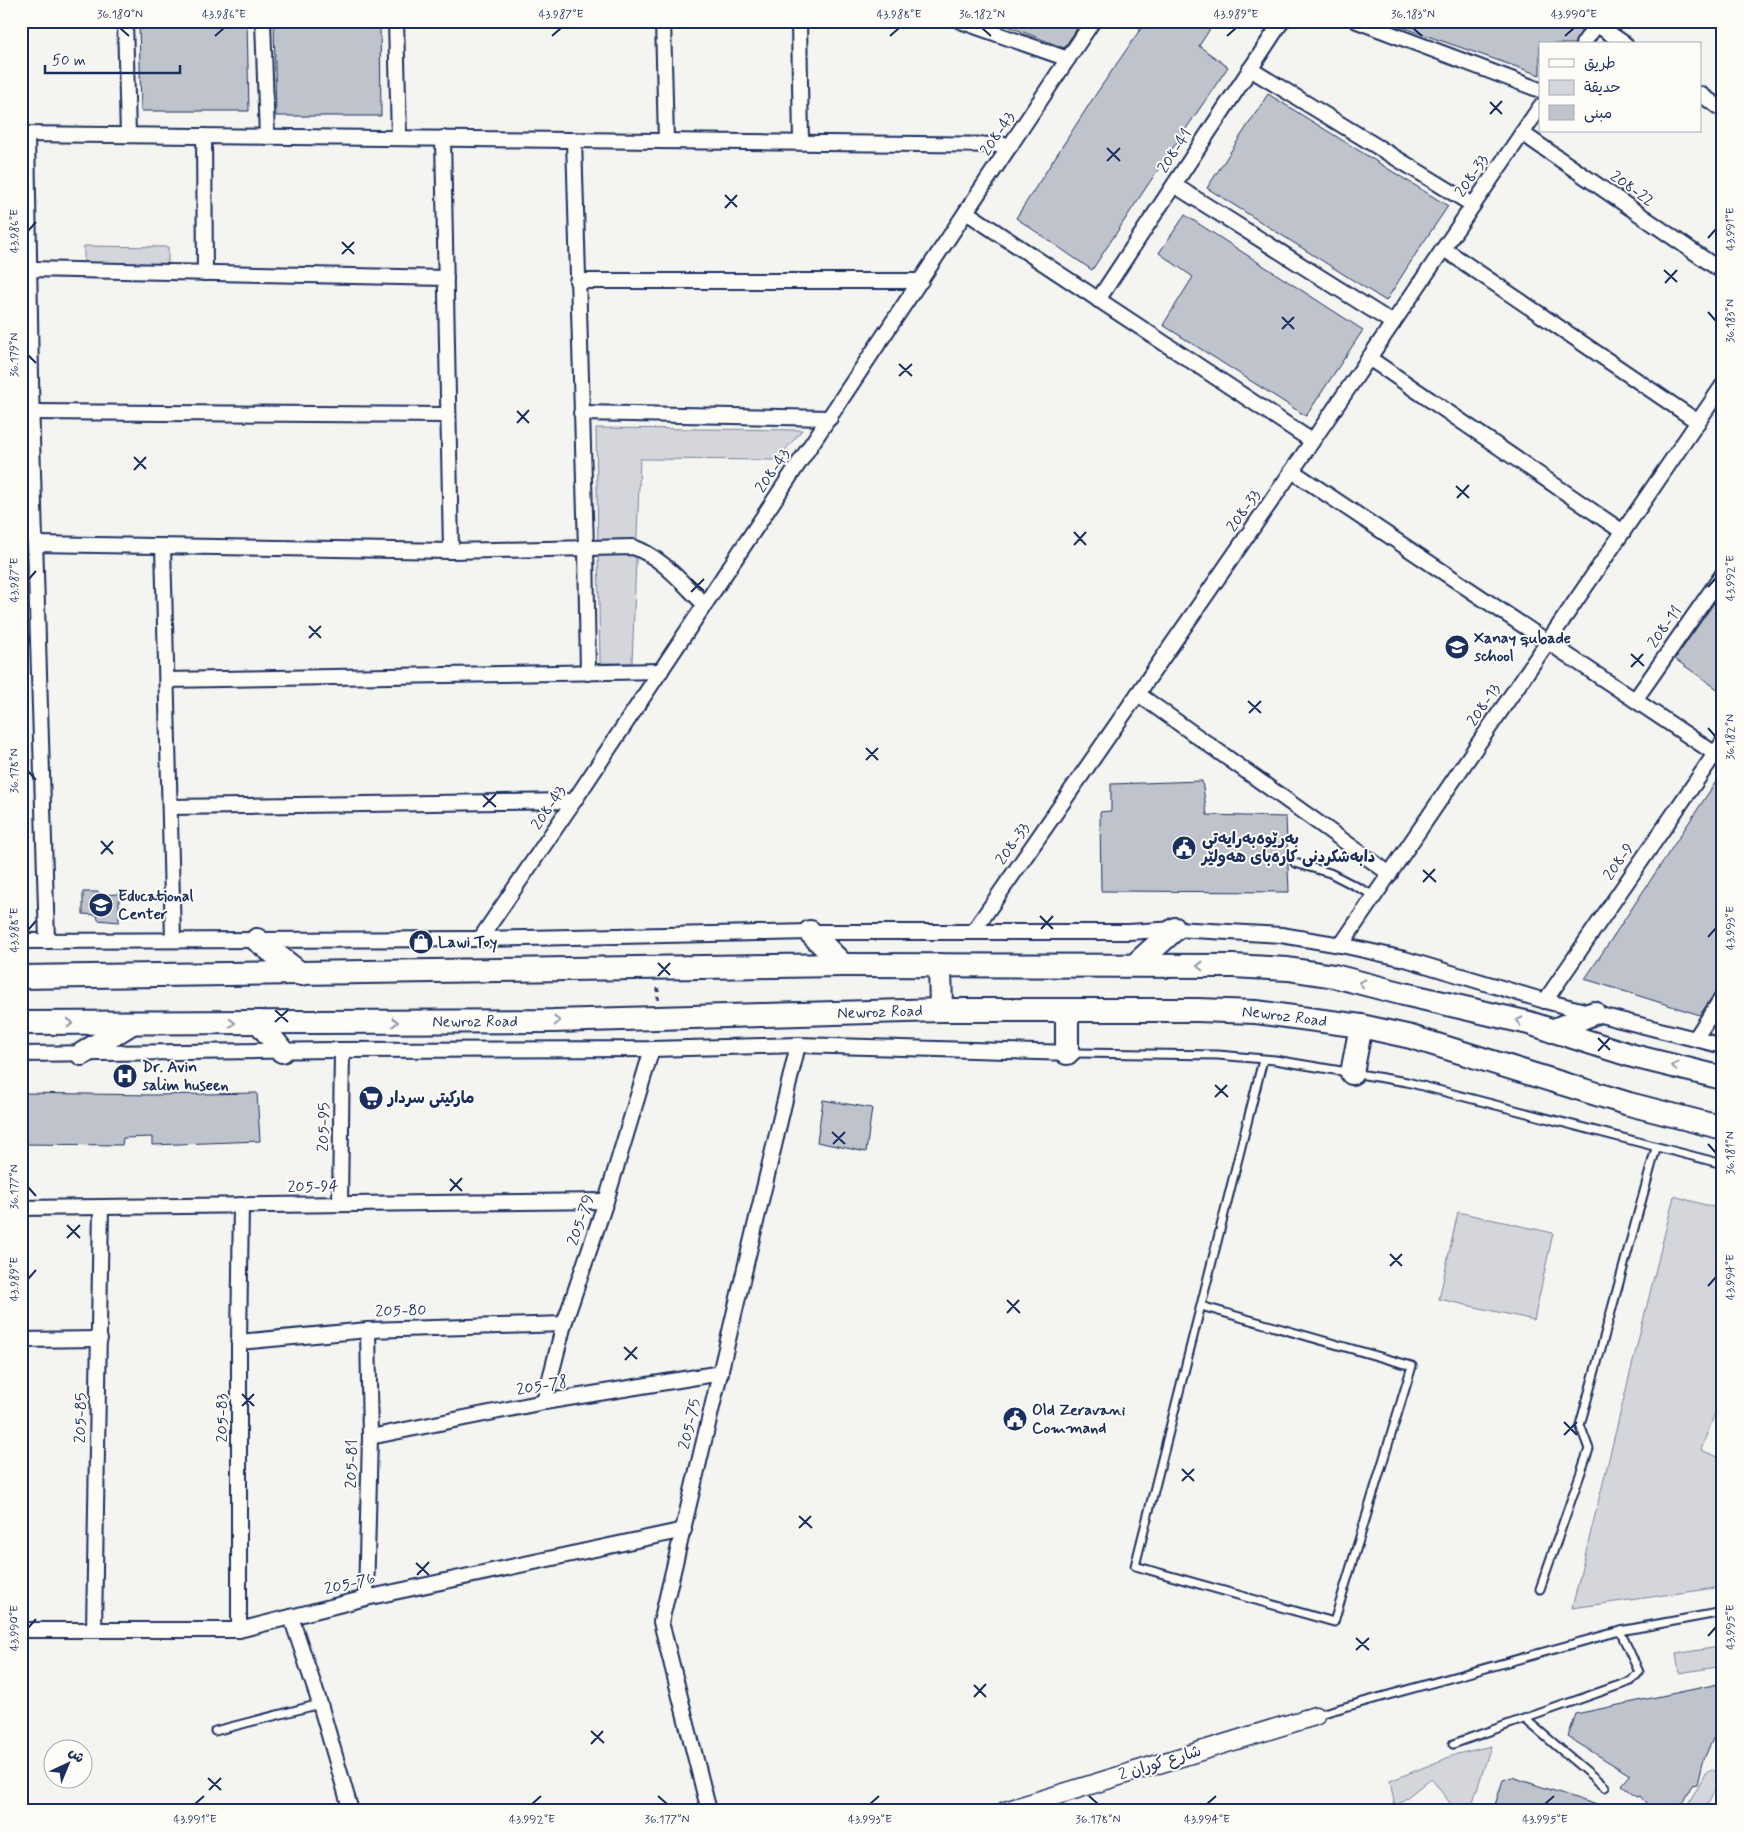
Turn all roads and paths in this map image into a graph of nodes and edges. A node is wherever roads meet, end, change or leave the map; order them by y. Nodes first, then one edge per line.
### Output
1 (126, 21) edge
2 (263, 21) edge
3 (396, 21) edge
4 (663, 21) edge
5 (799, 21) edge
6 (960, 21) edge
7 (1093, 21) edge
8 (1282, 21) edge
9 (1357, 21) edge
10 (1598, 23) edge
11 (1584, 42) edge
12 (1622, 42) edge
13 (1068, 59) junction
14 (1250, 69) junction
15 (1539, 90) edge
16 (1702, 95) edge
17 (1539, 108) edge
18 (1723, 110) edge
19 (1522, 133) junction
20 (24, 134) edge
21 (128, 135) junction
22 (204, 136) junction
23 (267, 137) junction
24 (399, 138) junction
25 (444, 138) junction
26 (574, 140) junction
27 (666, 141) junction
28 (801, 142) junction
29 (1011, 144) junction
30 (1174, 184) junction
31 (24, 192) edge
32 (1473, 205) junction
33 (966, 212) junction
34 (1444, 249) junction
35 (29, 269) junction
36 (1723, 272) edge
37 (205, 273) junction
38 (446, 278) junction
39 (577, 281) junction
40 (921, 281) junction
41 (1098, 300) junction
42 (1393, 324) junction
43 (26, 338) edge
44 (1369, 358) junction
45 (1723, 385) edge
46 (32, 412) junction
47 (581, 413) junction
48 (448, 415) junction
49 (830, 418) junction
50 (1698, 422) junction
51 (26, 439) edge
52 (1312, 441) junction
53 (1292, 471) junction
54 (1623, 532) junction
55 (35, 544) junction
56 (163, 546) junction
57 (586, 548) junction
58 (450, 551) junction
59 (1723, 574) edge
60 (705, 605) junction
61 (1549, 642) junction
62 (661, 672) junction
63 (588, 674) junction
64 (167, 680) junction
65 (1138, 694) junction
66 (1635, 700) junction
67 (1720, 752) edge
68 (574, 801) junction
69 (170, 807) junction
70 (1295, 864) dead end
71 (1390, 874) junction
72 (1375, 896) junction
73 (1175, 929) junction
74 (810, 932) junction
75 (973, 932) junction
76 (480, 938) junction
77 (173, 939) junction
78 (257, 940) junction
79 (21, 941) edge
80 (47, 941) junction
81 (1341, 946) junction
82 (843, 965) junction
83 (940, 965) junction
84 (1135, 965) junction
85 (658, 968) junction
86 (301, 974) junction
87 (21, 977) edge
88 (1723, 996) edge
89 (1545, 1001) junction
90 (941, 1010) junction
91 (1067, 1010) junction
92 (1594, 1014) junction
93 (658, 1018) junction
94 (259, 1022) junction
95 (132, 1023) junction
96 (21, 1024) edge
97 (1361, 1026) junction
98 (1552, 1031) junction
99 (1695, 1039) junction
100 (798, 1046) junction
101 (1723, 1046) edge
102 (652, 1049) junction
103 (342, 1050) junction
104 (282, 1051) junction
105 (1072, 1053) junction
106 (21, 1054) edge
107 (82, 1054) junction
108 (1263, 1060) junction
109 (1352, 1073) junction
110 (1723, 1078) edge
111 (1723, 1128) edge
112 (1656, 1148) junction
113 (1723, 1164) edge
114 (606, 1201) junction
115 (340, 1204) junction
116 (241, 1205) junction
117 (101, 1207) junction
118 (21, 1208) edge
119 (1200, 1306) junction
120 (564, 1324) junction
121 (368, 1330) junction
122 (100, 1339) junction
123 (21, 1340) edge
124 (239, 1342) junction
125 (721, 1372) junction
126 (544, 1402) junction
127 (370, 1437) junction
128 (684, 1530) junction
129 (1540, 1589) dead end
130 (366, 1598) junction
131 (1723, 1612) edge
132 (291, 1617) junction
133 (21, 1630) edge
134 (94, 1630) junction
135 (239, 1630) junction
136 (1620, 1631) junction
137 (320, 1704) junction
138 (1315, 1716) joint
139 (1525, 1718) junction
140 (215, 1731) dead end
141 (1454, 1744) dead end
142 (1605, 1787) dead end
143 (351, 1811) edge
144 (709, 1811) edge
145 (1006, 1811) edge

1 - 21 street
2 - 23 street
3 - 24 street
4 - 27 street
5 - 28 street
6 - 13 street
7 - 13 street, 208-43
8 - 14 street, 208-41
9 - 15 street
10 - 11 street
10 - 12 street
13 - 29 street, 208-43
14 - 30 street, 208-41
14 - 32 street
16 - 18 street
17 - 19 street, 208-33
19 - 32 street, 208-33
19 - 36 street, 208-22
20 - 21 street
20 - 31 street
21 - 22 street
22 - 23 street
22 - 37 street
23 - 24 street
24 - 25 street
25 - 26 street
25 - 38 street
26 - 27 street
26 - 39 street
27 - 28 street
28 - 29 street
29 - 33 street, 208-43
30 - 41 street, 208-41
30 - 42 street
31 - 35 street
32 - 34 street, 208-33
33 - 40 street, 208-43
33 - 41 street
34 - 42 street, 208-33
34 - 50 street
35 - 37 street
35 - 43 street
37 - 38 street
38 - 48 street
39 - 40 street
39 - 47 street
40 - 49 street, 208-43
41 - 52 street
42 - 44 street, 208-33
43 - 46 street
44 - 52 street, 208-33
44 - 54 street
45 - 50 street, 208-13
46 - 48 street
46 - 51 street
47 - 49 street
47 - 57 street
48 - 58 street
49 - 60 street, 208-43
50 - 54 street, 208-13
51 - 55 street
52 - 53 street, 208-33
53 - 61 street
53 - 65 street, 208-33
54 - 61 street, 208-13
55 - 56 street
55 - 80 street
56 - 58 street
56 - 64 street
57 - 58 street
57 - 60 street
57 - 63 street
59 - 66 street, 208-11
60 - 62 street, 208-43
61 - 66 street
61 - 71 street, 208-13
62 - 63 street
62 - 68 street, 208-43
63 - 64 street
64 - 69 street
65 - 71 street
65 - 75 street, 208-33
66 - 67 street
67 - 89 street, 208-9
68 - 69 street
68 - 76 street, 208-43
69 - 77 street
70 - 72 lane
71 - 72 street, 208-13
72 - 81 street, 208-13
73 - 75 street
73 - 81 street
73 - 84 main road
74 - 75 street
74 - 76 street
74 - 82 main road
76 - 78 street
77 - 78 street
77 - 80 street
78 - 86 main road
79 - 80 street
81 - 89 street
82 - 83 main road
82 - 85 main road
83 - 84 main road
83 - 90 main road
98 -> 84 main road
85 - 86 main road
85 - 93 path
86 - 87 main road
88 - 99 street
89 - 92 street
90 - 91 main road, Newroz Road
90 - 93 main road, Newroz Road
91 - 97 main road, Newroz Road
91 - 105 main road
92 - 98 main road
92 - 99 street
94 -> 93 main road, Newroz Road
95 -> 94 main road, Newroz Road
94 - 104 main road
96 -> 95 main road, Newroz Road
95 - 107 main road
97 - 109 main road
97 - 111 main road, Newroz Road
110 -> 98 main road
99 - 101 street
100 - 102 street
100 - 105 street
100 - 125 street, 205-75
102 - 103 street
102 - 114 street, 205-79
103 - 104 street
103 - 115 street, 205-95
104 - 107 street
105 - 108 lane
106 - 107 street
108 - 109 lane
108 - 119 lane
109 - 112 lane
112 - 113 lane
112 - 129 lane
114 - 115 street, 205-94
114 - 120 street, 205-79
115 - 116 street, 205-94
116 - 117 street, 205-94
116 - 124 street, 205-83
117 - 118 street, 205-94
117 - 122 street, 205-85
119 - 119 lane
120 - 121 street, 205-80
120 - 126 street, 205-79
121 - 124 street, 205-80
121 - 127 street, 205-81
122 - 123 street
122 - 134 street, 205-85
124 - 135 street, 205-83
125 - 126 street, 205-78
125 - 128 street, 205-75
126 - 127 street, 205-78
127 - 130 street, 205-81
128 - 130 street, 205-76
128 - 144 street, 205-75
130 - 132 street, 205-76
131 - 136 lane
132 - 135 street, 205-76
132 - 137 street
133 - 134 street, 205-76
134 - 135 street, 205-76
136 - 138 lane
136 - 139 lane
137 - 140 lane
137 - 143 street
138 - 145 street, شارع كوران 2
139 - 141 lane
139 - 142 lane

